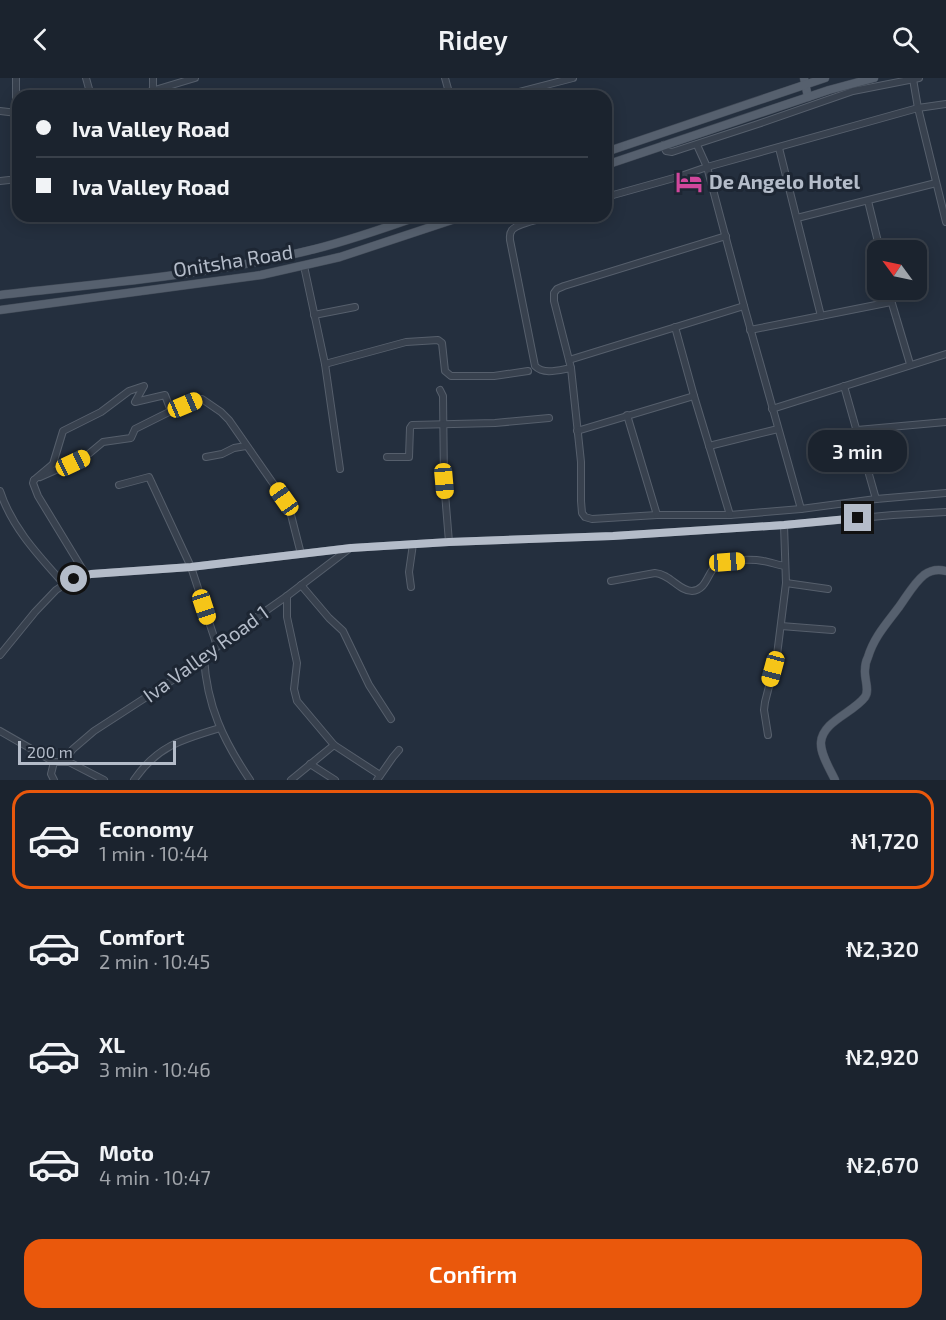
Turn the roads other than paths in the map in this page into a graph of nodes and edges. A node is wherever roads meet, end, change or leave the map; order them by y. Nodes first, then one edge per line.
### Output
1 (195, 78) edge
2 (573, 78) edge
3 (825, 78) edge
4 (874, 78) edge
5 (916, 79) edge
6 (805, 81) edge
7 (164, 90) edge
8 (527, 90) edge
9 (808, 97) junction
10 (946, 104) edge
11 (918, 108) junction
12 (697, 145) junction
13 (663, 146) junction
14 (779, 148) junction
15 (612, 150) edge
16 (612, 163) edge
17 (707, 167) junction
18 (9, 180) dead end
19 (0, 182) edge
20 (936, 183) junction
21 (612, 196) edge
22 (868, 201) junction
23 (797, 218) junction
24 (401, 222) edge
25 (446, 222) edge
26 (530, 222) edge
27 (946, 222) edge
28 (726, 236) junction
29 (878, 240) edge
30 (304, 266) junction
31 (0, 295) edge
32 (891, 302) joint
33 (744, 306) junction
34 (355, 307) dead end
35 (0, 310) edge
36 (314, 315) junction
37 (821, 316) junction
38 (675, 327) junction
39 (750, 330) junction
40 (946, 354) edge
41 (568, 360) junction
42 (325, 364) junction
43 (910, 364) junction
44 (571, 368) junction
45 (528, 371) dead end
46 (844, 386) junction
47 (440, 390) dead end
48 (694, 396) junction
49 (772, 409) junction
50 (171, 411) junction
51 (627, 415) junction
52 (549, 418) dead end
53 (946, 422) edge
54 (444, 425) junction
55 (778, 429) junction
56 (577, 430) junction
57 (856, 430) junction
58 (246, 446) junction
59 (709, 446) junction
60 (206, 457) dead end
61 (387, 457) dead end
62 (340, 470) dead end
63 (34, 480) junction
64 (119, 485) dead end
65 (0, 491) edge
66 (946, 493) edge
67 (876, 499) junction
68 (801, 509) junction
69 (946, 512) edge
70 (657, 515) junction
71 (730, 515) junction
72 (784, 525) junction
73 (449, 542) junction
74 (413, 544) junction
75 (351, 548) junction
76 (301, 554) junction
77 (785, 566) junction
78 (191, 567) junction
79 (946, 571) edge
80 (86, 575) junction
81 (611, 580) dead end
82 (786, 583) junction
83 (64, 584) junction
84 (302, 585) junction
85 (411, 587) dead end
86 (828, 589) dead end
87 (287, 596) junction
88 (781, 626) junction
89 (832, 630) dead end
90 (217, 646) junction
91 (0, 655) edge
92 (204, 658) junction
93 (391, 719) dead end
94 (220, 728) junction
95 (0, 731) edge
96 (768, 735) dead end
97 (334, 745) junction
98 (399, 750) dead end
99 (63, 761) junction
100 (54, 762) junction
101 (310, 764) junction
102 (379, 777) edge
103 (54, 780) edge
104 (104, 780) edge
105 (134, 780) edge
106 (250, 780) edge
107 (291, 780) edge
108 (335, 780) edge
109 (835, 780) edge

1 - 7 street
2 - 8 street
3 - 6 main road
4 - 9 main road
5 - 11 street
5 - 12 street
6 - 9 main road
6 - 15 main road
9 - 13 main road
10 - 11 street
11 - 14 street
11 - 20 street
12 - 13 street
12 - 17 street
13 - 16 main road
14 - 17 street
14 - 23 street
17 - 21 street
17 - 28 street
18 - 19 street
20 - 22 street
20 - 27 street
22 - 23 street
22 - 29 street
23 - 37 street
24 - 31 main road, Onitsha Road
25 - 30 main road, Onitsha Road
26 - 44 street
28 - 33 street
28 - 41 street
30 - 35 main road, Onitsha Road
30 - 36 street
32 - 37 street
32 - 43 street
33 - 38 street
33 - 39 street
34 - 36 street
36 - 42 street
37 - 39 street
38 - 41 street
38 - 48 street
39 - 49 street
40 - 43 street
41 - 44 street
42 - 45 street
42 - 62 street
43 - 46 street
44 - 56 street
46 - 49 street
46 - 57 street
47 - 54 street
48 - 51 street
48 - 59 street
49 - 55 street
50 - 58 street
50 - 63 street
50 - 63 street
51 - 56 street
51 - 70 street
52 - 54 street
53 - 57 street
54 - 61 street
54 - 73 street
55 - 59 street
55 - 68 street
56 - 70 street
57 - 67 street
58 - 60 street
58 - 76 street
59 - 71 street
63 - 80 street
64 - 78 street
65 - 83 street
66 - 67 street
67 - 68 street
68 - 71 street
69 - 72 street
70 - 71 street
72 - 73 street
72 - 77 street
73 - 74 street
74 - 75 street
74 - 85 street
75 - 76 street
75 - 84 street, Iva Valley Road 1
76 - 78 street
77 - 81 street
77 - 82 street
78 - 80 street
78 - 90 street
79 - 109 main road
80 - 83 street
82 - 86 street
82 - 88 street
83 - 91 street
84 - 87 street, Iva Valley Road 1
84 - 93 street
87 - 90 street, Iva Valley Road 1
87 - 97 street
88 - 89 street
88 - 96 street
90 - 92 street, Iva Valley Road 1
92 - 94 street
92 - 99 street, Iva Valley Road 1
94 - 105 street
94 - 106 street
95 - 100 street
97 - 101 street
97 - 102 street
98 - 102 street
99 - 100 street
99 - 104 street
100 - 103 street
101 - 107 street
101 - 108 street

